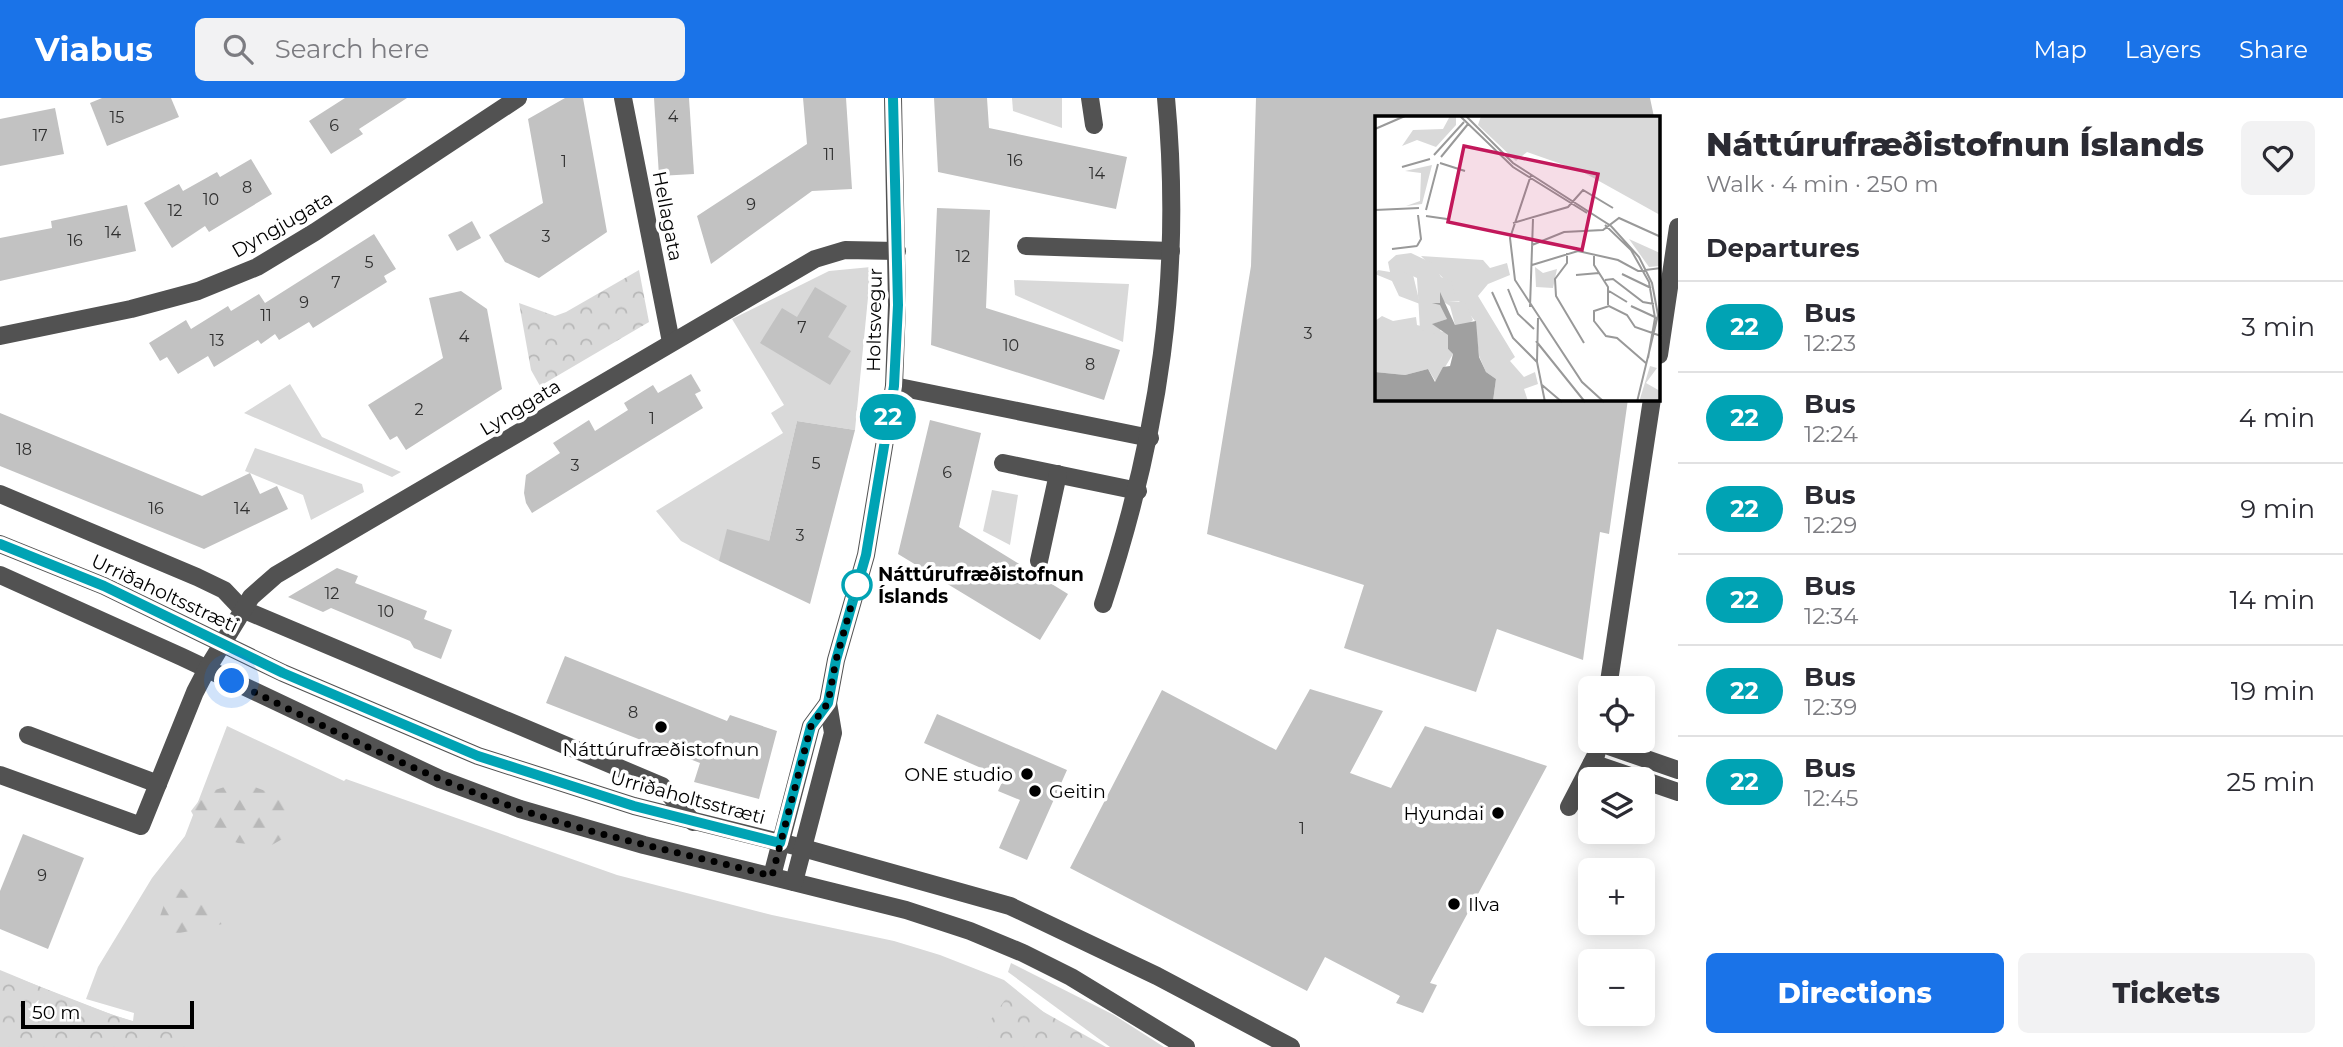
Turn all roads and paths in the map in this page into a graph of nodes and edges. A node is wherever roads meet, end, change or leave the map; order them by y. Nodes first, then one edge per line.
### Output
1 (518, 98) edge
2 (623, 98) edge
3 (893, 98) edge
4 (1090, 98) edge
5 (1166, 98) edge
6 (1094, 125) dead end
7 (1678, 227) edge
8 (1026, 246) dead end
9 (897, 251) junction
10 (1171, 251) junction
11 (0, 336) edge
12 (671, 342) junction
13 (1660, 348) edge
14 (894, 386) junction
15 (1652, 401) edge
16 (1150, 438) junction
17 (1003, 463) dead end
18 (1058, 474) junction
19 (1138, 491) junction
20 (0, 494) edge
21 (0, 544) edge
22 (1039, 561) dead end
23 (0, 575) edge
24 (1103, 604) dead end
25 (242, 610) junction
26 (222, 642) junction
27 (207, 669) junction
28 (1610, 676) edge
29 (828, 703) junction
30 (28, 736) dead end
31 (1596, 753) edge
32 (1632, 753) edge
33 (1592, 763) junction
34 (1604, 767) edge
35 (1678, 770) edge
36 (0, 775) edge
37 (158, 784) junction
38 (1655, 784) edge
39 (1678, 792) edge
40 (1569, 807) dead end
41 (693, 822) junction
42 (780, 843) junction
43 (803, 848) junction
44 (772, 876) junction
45 (794, 882) junction
46 (1186, 1047) edge
47 (1291, 1047) edge

1 - 11 street, Dyngjugata
2 - 12 street, Hellagata
3 - 9 street, Holtsvegur
4 - 6 street
5 - 10 street
7 - 13 street
8 - 10 street
9 - 12 street, Lynggata
9 - 14 street, Holtsvegur
10 - 16 street
12 - 25 street, Lynggata
14 - 16 street
14 - 29 street, Holtsvegur
15 - 28 street
16 - 19 street
17 - 18 street
18 - 19 street
18 - 22 street
19 - 24 street
20 - 25 street
21 - 26 street, Urriðaholtsstræti
23 - 27 street
25 - 26 street, Lynggata
25 - 41 street
26 - 27 street, Lynggata
26 - 41 street, Urriðaholtsstræti
27 - 37 street
27 - 44 street
29 - 42 street, Holtsvegur
29 - 43 street, Holtsvegur
30 - 37 street
31 - 33 street
32 - 35 street
33 - 34 street
33 - 40 street
36 - 37 street
38 - 39 street
41 - 42 street, Urriðaholtsstræti
42 - 43 street, Urriðaholtsstræti
42 - 44 street, Holtsvegur
43 - 45 street, Holtsvegur
43 - 47 street, Urriðaholtsstræti
44 - 45 street
45 - 46 street

